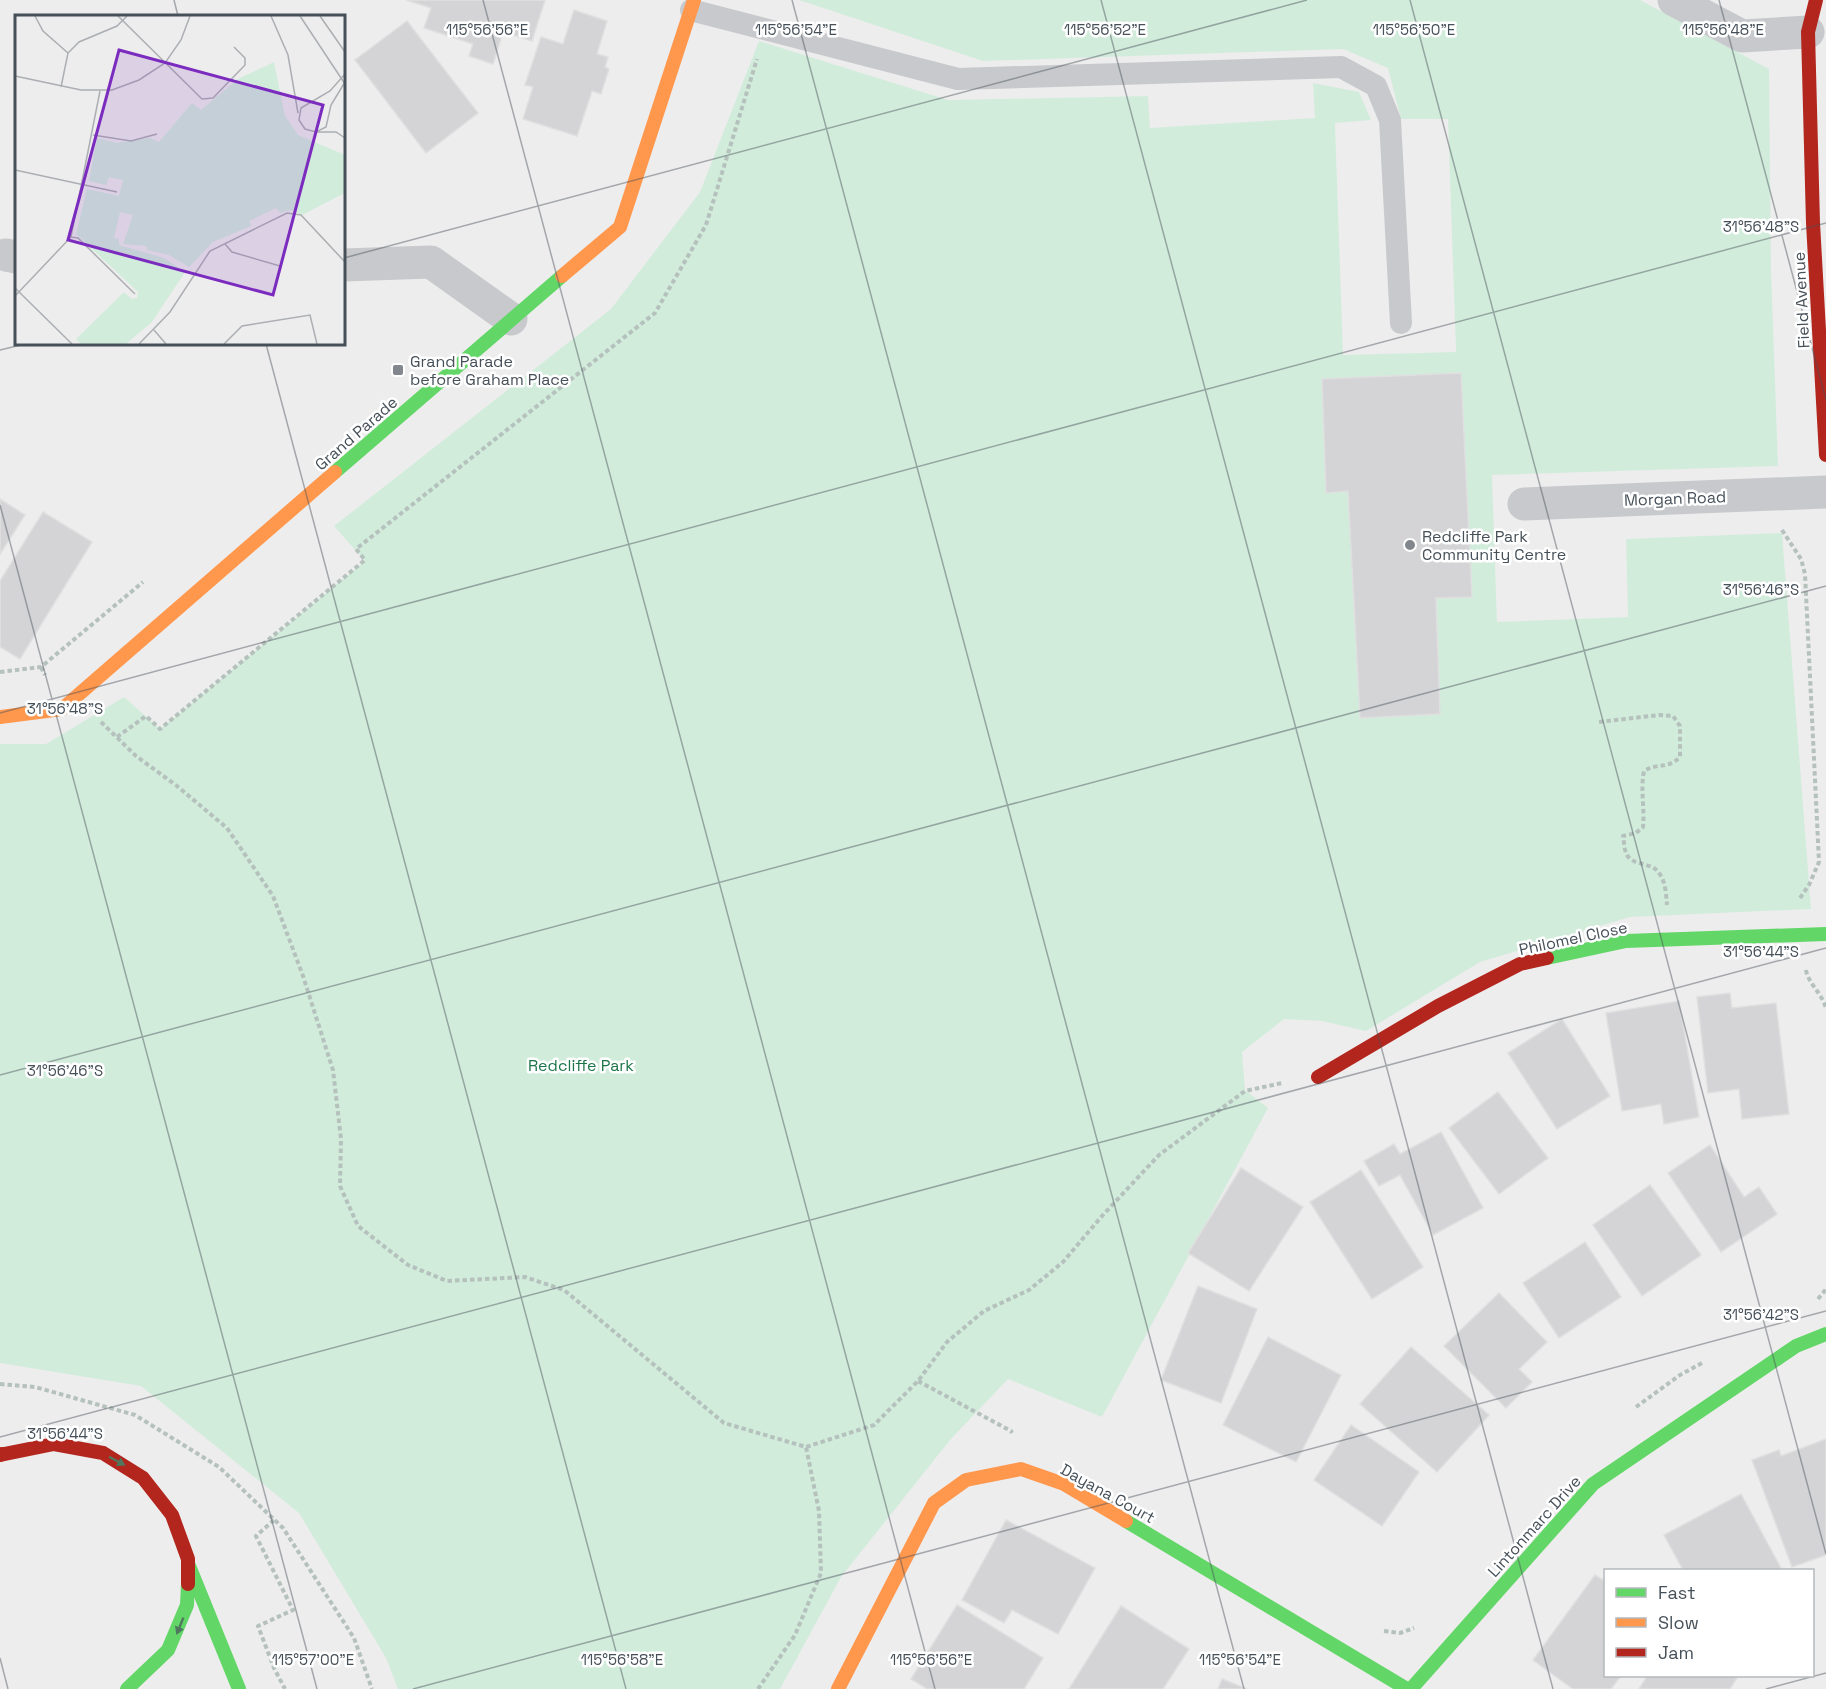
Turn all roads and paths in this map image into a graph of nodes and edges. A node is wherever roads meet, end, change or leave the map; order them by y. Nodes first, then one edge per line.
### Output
1 (1674, 0) edge
2 (1816, 0) edge
3 (693, 5) edge
4 (1808, 32) junction
5 (757, 59) dead end
6 (345, 265) edge
7 (511, 319) junction
8 (1401, 323) dead end
9 (1826, 455) edge
10 (1826, 492) edge
11 (1780, 494) junction
12 (1524, 504) dead end
13 (142, 582) dead end
14 (0, 672) edge
15 (62, 710) junction
16 (0, 717) edge
17 (1599, 722) dead end
18 (117, 737) junction
19 (1797, 902) dead end
20 (1667, 907) dead end
21 (1826, 934) edge
22 (1318, 1077) joint
23 (1826, 1289) edge
24 (1815, 1302) dead end
25 (1826, 1334) edge
26 (1711, 1358) dead end
27 (918, 1381) junction
28 (0, 1383) edge
29 (1635, 1408) dead end
30 (1011, 1431) junction
31 (1022, 1437) dead end
32 (806, 1448) junction
33 (1, 1455) edge
34 (1021, 1469) junction
35 (274, 1520) junction
36 (189, 1566) junction
37 (1423, 1625) dead end
38 (1379, 1630) dead end
39 (127, 1689) edge
40 (238, 1689) edge
41 (285, 1689) edge
42 (372, 1689) edge
43 (758, 1689) edge
44 (838, 1689) edge
45 (1409, 1689) edge

1 - 4 street
2 - 4 main road, Field Avenue
3 - 7 main road, Grand Parade
3 - 8 lane
4 - 9 main road, Field Avenue
5 - 18 path
6 - 7 street
7 - 15 main road, Grand Parade
10 - 11 street, Morgan Road
11 - 12 street, Morgan Road
11 - 19 path
13 - 14 path
15 - 16 main road
15 - 18 path
17 - 20 path
18 - 32 path
21 - 22 main road, Philomel Close
22 - 27 path
23 - 24 path
25 - 45 main road, Lintonmarc Drive
26 - 29 path
27 - 30 path
27 - 32 path
28 - 35 path
30 - 31 path
30 - 34 path
32 - 43 path
33 -> 36 main road
34 - 44 main road, Dayana Court
34 - 45 main road, Dayana Court
35 - 41 path
35 - 42 path
36 -> 39 main road
36 - 40 main road
37 - 38 path

